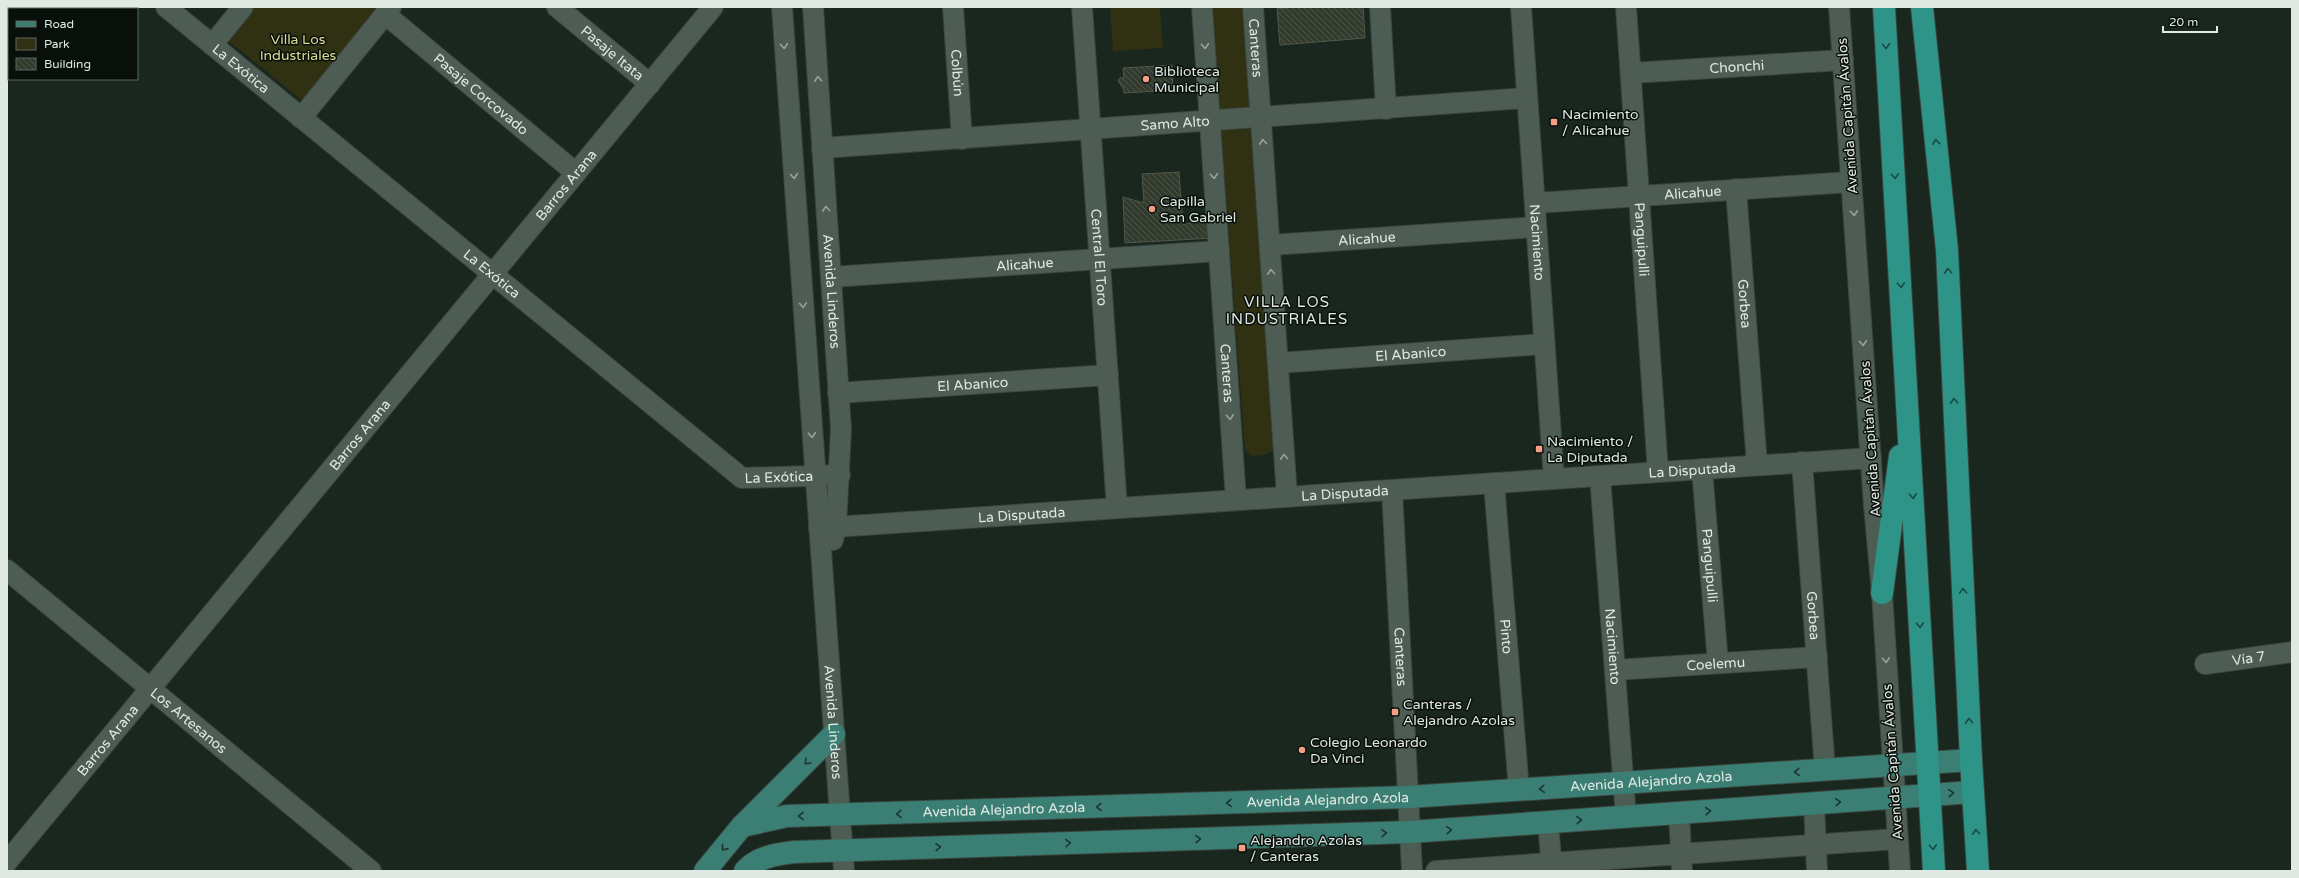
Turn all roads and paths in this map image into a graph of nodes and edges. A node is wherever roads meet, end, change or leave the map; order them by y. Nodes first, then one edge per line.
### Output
1 (166, 7) edge
2 (243, 7) edge
3 (557, 7) edge
4 (713, 7) edge
5 (782, 7) edge
6 (813, 7) edge
7 (953, 7) edge
8 (1082, 7) edge
9 (1202, 7) edge
10 (1253, 7) edge
11 (1380, 7) edge
12 (1521, 7) edge
13 (1626, 7) edge
14 (1839, 7) edge
15 (1884, 7) edge
16 (1922, 7) edge
17 (388, 11) edge
18 (212, 45) junction
19 (1843, 60) junction
20 (1631, 73) junction
21 (650, 84) junction
22 (1527, 98) junction
23 (1386, 109) junction
24 (1261, 117) junction
25 (301, 118) junction
26 (1210, 121) junction
27 (1091, 130) junction
28 (962, 139) junction
29 (822, 148) junction
30 (576, 173) junction
31 (1851, 182) junction
32 (1736, 189) junction
33 (1639, 196) junction
34 (1535, 203) junction
35 (1536, 227) junction
36 (1270, 245) junction
37 (1219, 251) junction
38 (1100, 259) junction
39 (492, 275) junction
40 (831, 277) junction
41 (1544, 344) junction
42 (1278, 362) junction
43 (1108, 375) junction
44 (838, 393) junction
45 (1907, 401) junction
46 (1871, 458) junction
47 (1802, 462) junction
48 (1757, 465) junction
49 (1702, 469) junction
50 (1658, 472) junction
51 (815, 476) junction
52 (840, 476) junction
53 (1600, 476) junction
54 (1554, 479) junction
55 (1494, 483) junction
56 (1392, 490) junction
57 (1287, 496) junction
58 (1236, 500) junction
59 (1117, 508) junction
60 (828, 527) junction
61 (7, 570) edge
62 (1882, 593) junction
63 (2292, 652) edge
64 (1817, 657) junction
65 (1718, 663) junction
66 (2205, 664) dead end
67 (1615, 670) junction
68 (150, 688) junction
69 (834, 734) junction
70 (1971, 760) junction
71 (1927, 763) junction
72 (1892, 765) junction
73 (1826, 770) junction
74 (1623, 783) junction
75 (1519, 790) junction
76 (1973, 792) junction
77 (1929, 795) junction
78 (1408, 797) junction
79 (1894, 798) junction
80 (1814, 803) junction
81 (1679, 813) junction
82 (840, 815) junction
83 (1626, 817) junction
84 (1548, 822) junction
85 (742, 826) junction
86 (1410, 832) junction
87 (1897, 839) junction
88 (1815, 845) junction
89 (843, 861) edge
90 (7, 862) edge
91 (1682, 862) edge
92 (1551, 867) edge
93 (371, 871) edge
94 (705, 871) edge
95 (745, 871) edge
96 (1412, 871) edge
97 (1436, 871) edge
98 (1817, 871) edge
99 (1900, 871) edge
100 (1934, 871) edge
101 (1978, 871) edge

1 - 18 street, La Exótica
2 - 18 street
3 - 21 street, Pasaje Itata
4 - 21 street, Barros Arana
5 -> 51 street, Avenida Linderos
29 -> 6 street, Avenida Linderos
7 - 28 street, Colbún
8 - 27 street, Central El Toro
9 -> 26 street, Canteras
10 - 24 street, Canteras
11 - 23 street
12 - 22 street, Nacimiento
13 - 20 street, Panguipulli
14 - 19 street, Avenida Capitán Ávalos
15 -> 45 highway
70 -> 16 highway
17 - 25 street
17 - 30 street, Pasaje Corcovado
18 - 25 street, La Exótica
19 - 20 street, Chonchi
19 - 31 street, Avenida Capitán Ávalos
20 - 33 street, Panguipulli
21 - 30 street, Barros Arana
22 - 23 street, Samo Alto
22 - 34 street, Nacimiento
23 - 24 street, Samo Alto
24 - 26 street, Samo Alto
36 -> 24 street, Canteras
25 - 39 street, La Exótica
26 - 27 street, Samo Alto
26 -> 37 street, Canteras
27 - 28 street, Samo Alto
27 - 38 street, Central El Toro
28 - 29 street, Samo Alto
40 -> 29 street, Avenida Linderos
30 - 39 street, Barros Arana
31 - 32 street, Alicahue
31 -> 46 street, Avenida Capitán Ávalos
32 - 33 street, Alicahue
32 - 48 street, Gorbea
33 - 34 street, Alicahue
33 - 50 street, Panguipulli
34 - 35 street, Nacimiento
35 - 36 street, Alicahue
35 - 41 street, Nacimiento
42 -> 36 street, Canteras
37 - 38 street, Alicahue
37 -> 58 street, Canteras
38 - 40 street, Alicahue
38 - 43 street, Central El Toro
39 - 51 street, La Exótica
39 - 68 street, Barros Arana
40 - 44 street, Avenida Linderos
41 - 42 street, El Abanico
41 - 54 street, Nacimiento
57 -> 42 street, Canteras
43 - 44 street, El Abanico
43 - 59 street, Central El Toro
44 - 52 street, Avenida Linderos
45 - 62 highway
45 -> 71 highway
46 - 47 street, La Disputada
46 - 62 street, Avenida Capitán Ávalos
47 - 48 street, La Disputada
47 - 64 street, Gorbea
48 - 49 street, La Disputada
49 - 50 street, La Disputada
49 - 65 street, Panguipulli
50 - 53 street, La Disputada
51 - 52 street, La Exótica
51 - 60 street, Avenida Linderos
52 - 60 street, Avenida Linderos
53 - 54 street, La Disputada
53 - 67 street, Nacimiento
54 - 55 street, La Disputada
55 - 56 street, La Disputada
55 - 75 street, Pinto
56 - 57 street, La Disputada
56 - 78 street, Canteras
57 - 58 street, La Disputada
58 - 59 street, La Disputada
59 - 60 street, La Disputada
60 - 69 street, Avenida Linderos
61 - 68 street, Los Artesanos
62 -> 72 street, Avenida Capitán Ávalos
63 - 66 street, Vía 7
64 - 65 street, Coelemu
64 - 73 street, Gorbea
65 - 67 street, Coelemu
67 - 74 street, Nacimiento
68 - 90 street, Barros Arana
68 - 93 street, Los Artesanos
69 - 82 street, Avenida Linderos
69 -> 85 main road
70 - 71 main road, Avenida Alejandro Azola
70 - 76 highway
71 - 72 main road, Avenida Alejandro Azola
71 - 77 highway
72 - 73 main road, Avenida Alejandro Azola
72 - 79 street, Avenida Capitán Ávalos
73 -> 74 main road, Avenida Alejandro Azola
74 -> 75 main road, Avenida Alejandro Azola
74 - 83 street, Nacimiento
75 - 78 main road, Avenida Alejandro Azola
77 -> 76 main road
101 -> 76 highway
77 - 79 main road
77 -> 100 highway
78 -> 82 main road, Avenida Alejandro Azola
78 - 86 street, Canteras
80 -> 79 main road
79 - 87 street, Avenida Capitán Ávalos
81 -> 80 main road
80 - 88 street
81 - 83 main road
81 - 91 street
82 -> 85 main road, Avenida Alejandro Azola
82 - 89 street, Avenida Linderos
84 -> 83 main road
86 -> 84 main road
84 - 92 street
85 -> 94 main road
89 -> 86 main road
86 - 96 street, Canteras
87 - 88 street
87 - 99 street, Avenida Capitán Ávalos
88 - 91 street
88 - 98 street
89 - 95 main road
91 - 92 street
92 - 97 street

